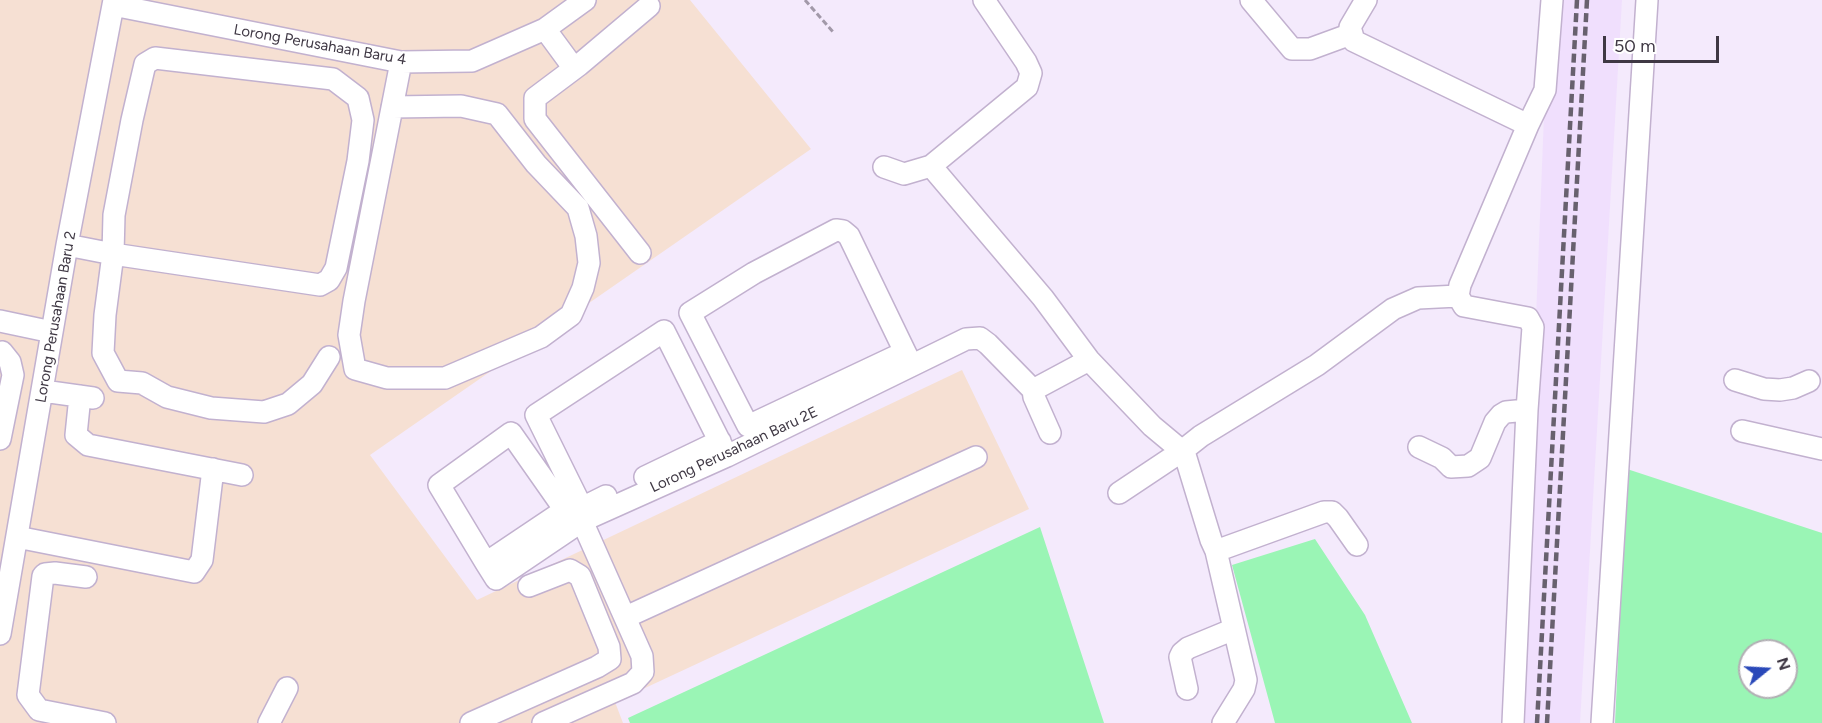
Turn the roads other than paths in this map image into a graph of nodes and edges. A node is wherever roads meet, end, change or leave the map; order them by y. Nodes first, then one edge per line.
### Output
1 (585, 0) edge
2 (984, 0) edge
3 (1251, 0) edge
4 (1366, 0) edge
5 (1552, 0) edge
6 (1650, 2) edge
7 (113, 3) edge
8 (649, 6) dead end
9 (545, 29) junction
10 (1351, 34) junction
11 (401, 62) junction
12 (579, 64) junction
13 (392, 107) junction
14 (1528, 125) junction
15 (931, 166) junction
16 (884, 167) dead end
17 (67, 245) junction
18 (640, 253) dead end
19 (112, 254) junction
20 (1458, 296) junction
21 (4, 322) edge
22 (52, 332) junction
23 (1, 352) edge
24 (329, 357) dead end
25 (908, 358) junction
26 (1089, 360) junction
27 (1735, 380) dead end
28 (1809, 381) dead end
29 (1033, 390) junction
30 (43, 391) junction
31 (1527, 410) junction
32 (1742, 431) dead end
33 (1050, 433) dead end
34 (0, 439) edge
35 (1419, 447) dead end
36 (723, 448) junction
37 (1822, 449) edge
38 (1182, 452) junction
39 (976, 457) dead end
40 (213, 469) junction
41 (242, 475) dead end
42 (1119, 493) dead end
43 (582, 521) junction
44 (17, 537) junction
45 (1357, 545) dead end
46 (1216, 551) junction
47 (491, 571) junction
48 (86, 578) dead end
49 (529, 586) dead end
50 (626, 617) junction
51 (1234, 629) junction
52 (0, 634) edge
53 (287, 688) dead end
54 (1187, 689) dead end
55 (553, 721) edge
56 (105, 723) edge
57 (269, 723) edge
58 (471, 723) edge
59 (1222, 723) edge
60 (1513, 723) edge
61 (1602, 723) edge

1 - 9 street, Lorong Perusahaan Baru 4
2 - 15 street
3 - 10 street
4 - 10 street
5 - 14 street
6 - 61 street
7 - 11 street, Lorong Perusahaan Baru 4
7 - 17 street, Lorong Perusahaan Baru 2
8 - 12 street
9 - 11 street, Lorong Perusahaan Baru 4
9 - 12 street
10 - 14 street
11 - 13 street
12 - 18 street
13 - 13 street
14 - 20 street
15 - 16 street
15 - 26 street
17 - 19 street
17 - 22 street, Lorong Perusahaan Baru 2
19 - 19 street
19 - 24 street
20 - 31 street
20 - 38 street
21 - 22 street
21 - 23 street
22 - 30 street, Lorong Perusahaan Baru 2
23 - 34 street
25 - 25 street
25 - 29 street, Lorong Perusahaan Baru 2E
25 - 36 street, Lorong Perusahaan Baru 2E
26 - 29 street
26 - 38 street
27 - 28 street
29 - 33 street
30 - 40 street
30 - 44 street, Lorong Perusahaan Baru 2
31 - 35 street
31 - 60 street
32 - 37 street
36 - 36 street
36 - 43 street, Lorong Perusahaan Baru 2E
38 - 42 street
38 - 46 street
39 - 50 street
40 - 41 street
40 - 44 street
43 - 47 street, Lorong Perusahaan Baru 2E
43 - 50 street
44 - 52 street, Lorong Perusahaan Baru 2
45 - 46 street
46 - 51 street
47 - 47 street
48 - 56 street
49 - 58 street
50 - 55 street
51 - 54 street
51 - 59 street
53 - 57 street

